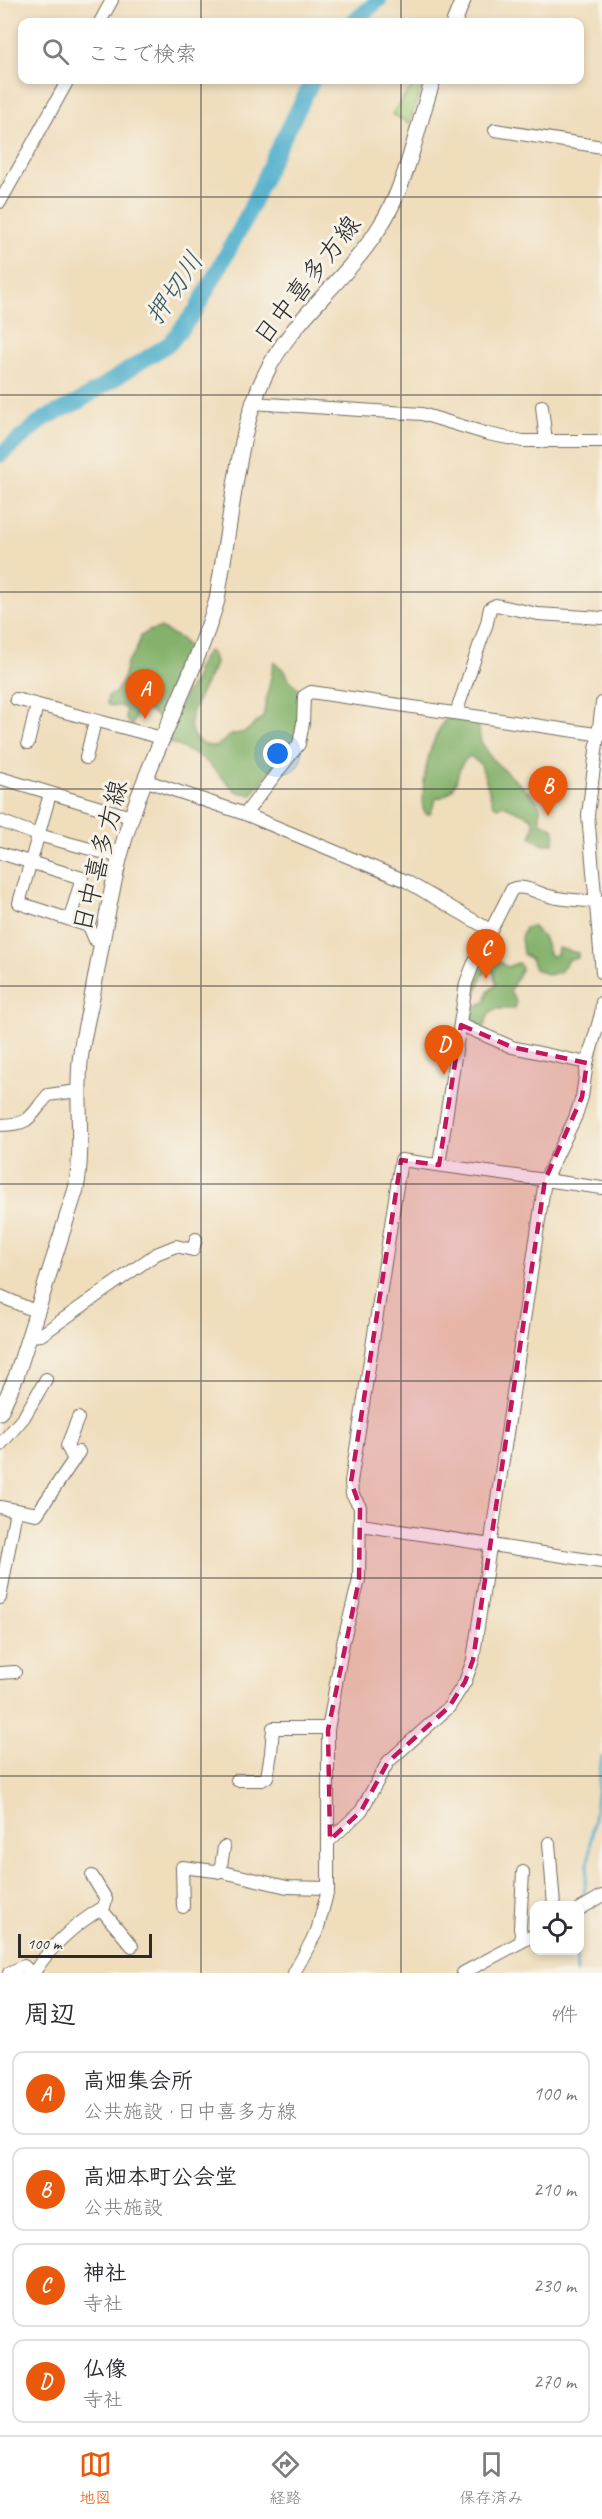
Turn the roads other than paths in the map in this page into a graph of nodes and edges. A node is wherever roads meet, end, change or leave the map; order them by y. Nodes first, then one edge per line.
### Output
1 (112, 0) edge
2 (463, 0) edge
3 (102, 18) edge
4 (456, 18) edge
5 (66, 84) edge
6 (432, 84) edge
7 (495, 130) dead end
8 (602, 147) edge
9 (0, 202) edge
10 (252, 403) junction
11 (542, 406) dead end
12 (602, 441) edge
13 (546, 442) junction
14 (602, 618) edge
15 (16, 699) dead end
16 (602, 702) edge
17 (37, 705) junction
18 (456, 713) junction
19 (96, 720) junction
20 (600, 735) edge
21 (162, 738) junction
22 (27, 743) dead end
23 (86, 758) dead end
24 (0, 778) edge
25 (144, 780) junction
26 (50, 794) junction
27 (245, 814) junction
28 (131, 817) junction
29 (0, 822) edge
30 (38, 835) junction
31 (0, 853) edge
32 (120, 857) junction
33 (31, 862) junction
34 (599, 902) edge
35 (69, 918) junction
36 (490, 930) junction
37 (103, 943) junction
38 (602, 973) edge
39 (602, 1002) edge
40 (461, 1025) junction
41 (587, 1063) junction
42 (78, 1091) junction
43 (0, 1125) edge
44 (439, 1165) junction
45 (545, 1180) junction
46 (602, 1188) edge
47 (196, 1239) dead end
48 (0, 1296) edge
49 (37, 1312) junction
50 (30, 1335) junction
51 (46, 1379) dead end
52 (0, 1412) edge
53 (78, 1418) dead end
54 (0, 1445) edge
55 (0, 1508) edge
56 (16, 1510) junction
57 (361, 1525) junction
58 (490, 1546) junction
59 (602, 1562) edge
60 (0, 1598) edge
61 (0, 1672) edge
62 (15, 1672) dead end
63 (328, 1728) junction
64 (237, 1780) dead end
65 (330, 1840) junction
66 (549, 1843) dead end
67 (224, 1847) dead end
68 (220, 1872) junction
69 (523, 1872) dead end
70 (92, 1876) dead end
71 (328, 1888) junction
72 (602, 1896) edge
73 (554, 1901) edge
74 (584, 1906) edge
75 (183, 1907) dead end
76 (101, 1909) junction
77 (530, 1937) edge
78 (522, 1941) junction
79 (132, 1946) dead end
80 (9, 1973) edge
81 (294, 1973) edge
82 (463, 1973) edge

1 - 3 street
2 - 4 main road
5 - 9 street
6 - 10 main road, 日中喜多方線
7 - 8 street
10 - 13 street
10 - 21 main road, 日中喜多方線
11 - 13 street
12 - 13 street
14 - 18 street
15 - 17 street
16 - 20 street
17 - 19 street
17 - 22 street
18 - 20 street
18 - 27 street
19 - 21 street
19 - 23 street
20 - 34 street
21 - 25 main road, 日中喜多方線
24 - 26 street
25 - 27 street
25 - 28 main road, 日中喜多方線
26 - 28 street
26 - 30 street
27 - 36 street
28 - 32 main road, 日中喜多方線
29 - 30 street
30 - 32 street
30 - 33 street
31 - 33 street
32 - 37 main road, 日中喜多方線
33 - 35 street
33 - 35 street
34 - 36 street
34 - 38 street
35 - 37 street
36 - 40 street
37 - 42 main road, 日中喜多方線
39 - 41 street
40 - 41 street
40 - 44 street
41 - 45 street
42 - 43 street
42 - 49 main road, 日中喜多方線
44 - 45 street
44 - 57 street
45 - 46 street
45 - 58 street
47 - 50 street
48 - 49 street
49 - 50 main road, 日中喜多方線
50 - 52 main road, 日中喜多方線
51 - 54 street
53 - 56 street
55 - 56 street
56 - 60 street
57 - 58 street
57 - 63 street
58 - 59 street
58 - 65 street
61 - 62 street
63 - 64 street
63 - 65 street
65 - 71 street
66 - 73 street
67 - 68 street
68 - 71 street
68 - 75 street
69 - 78 street
70 - 76 street
71 - 81 street
72 - 74 street
76 - 79 street
76 - 80 street
77 - 78 street
78 - 82 street

